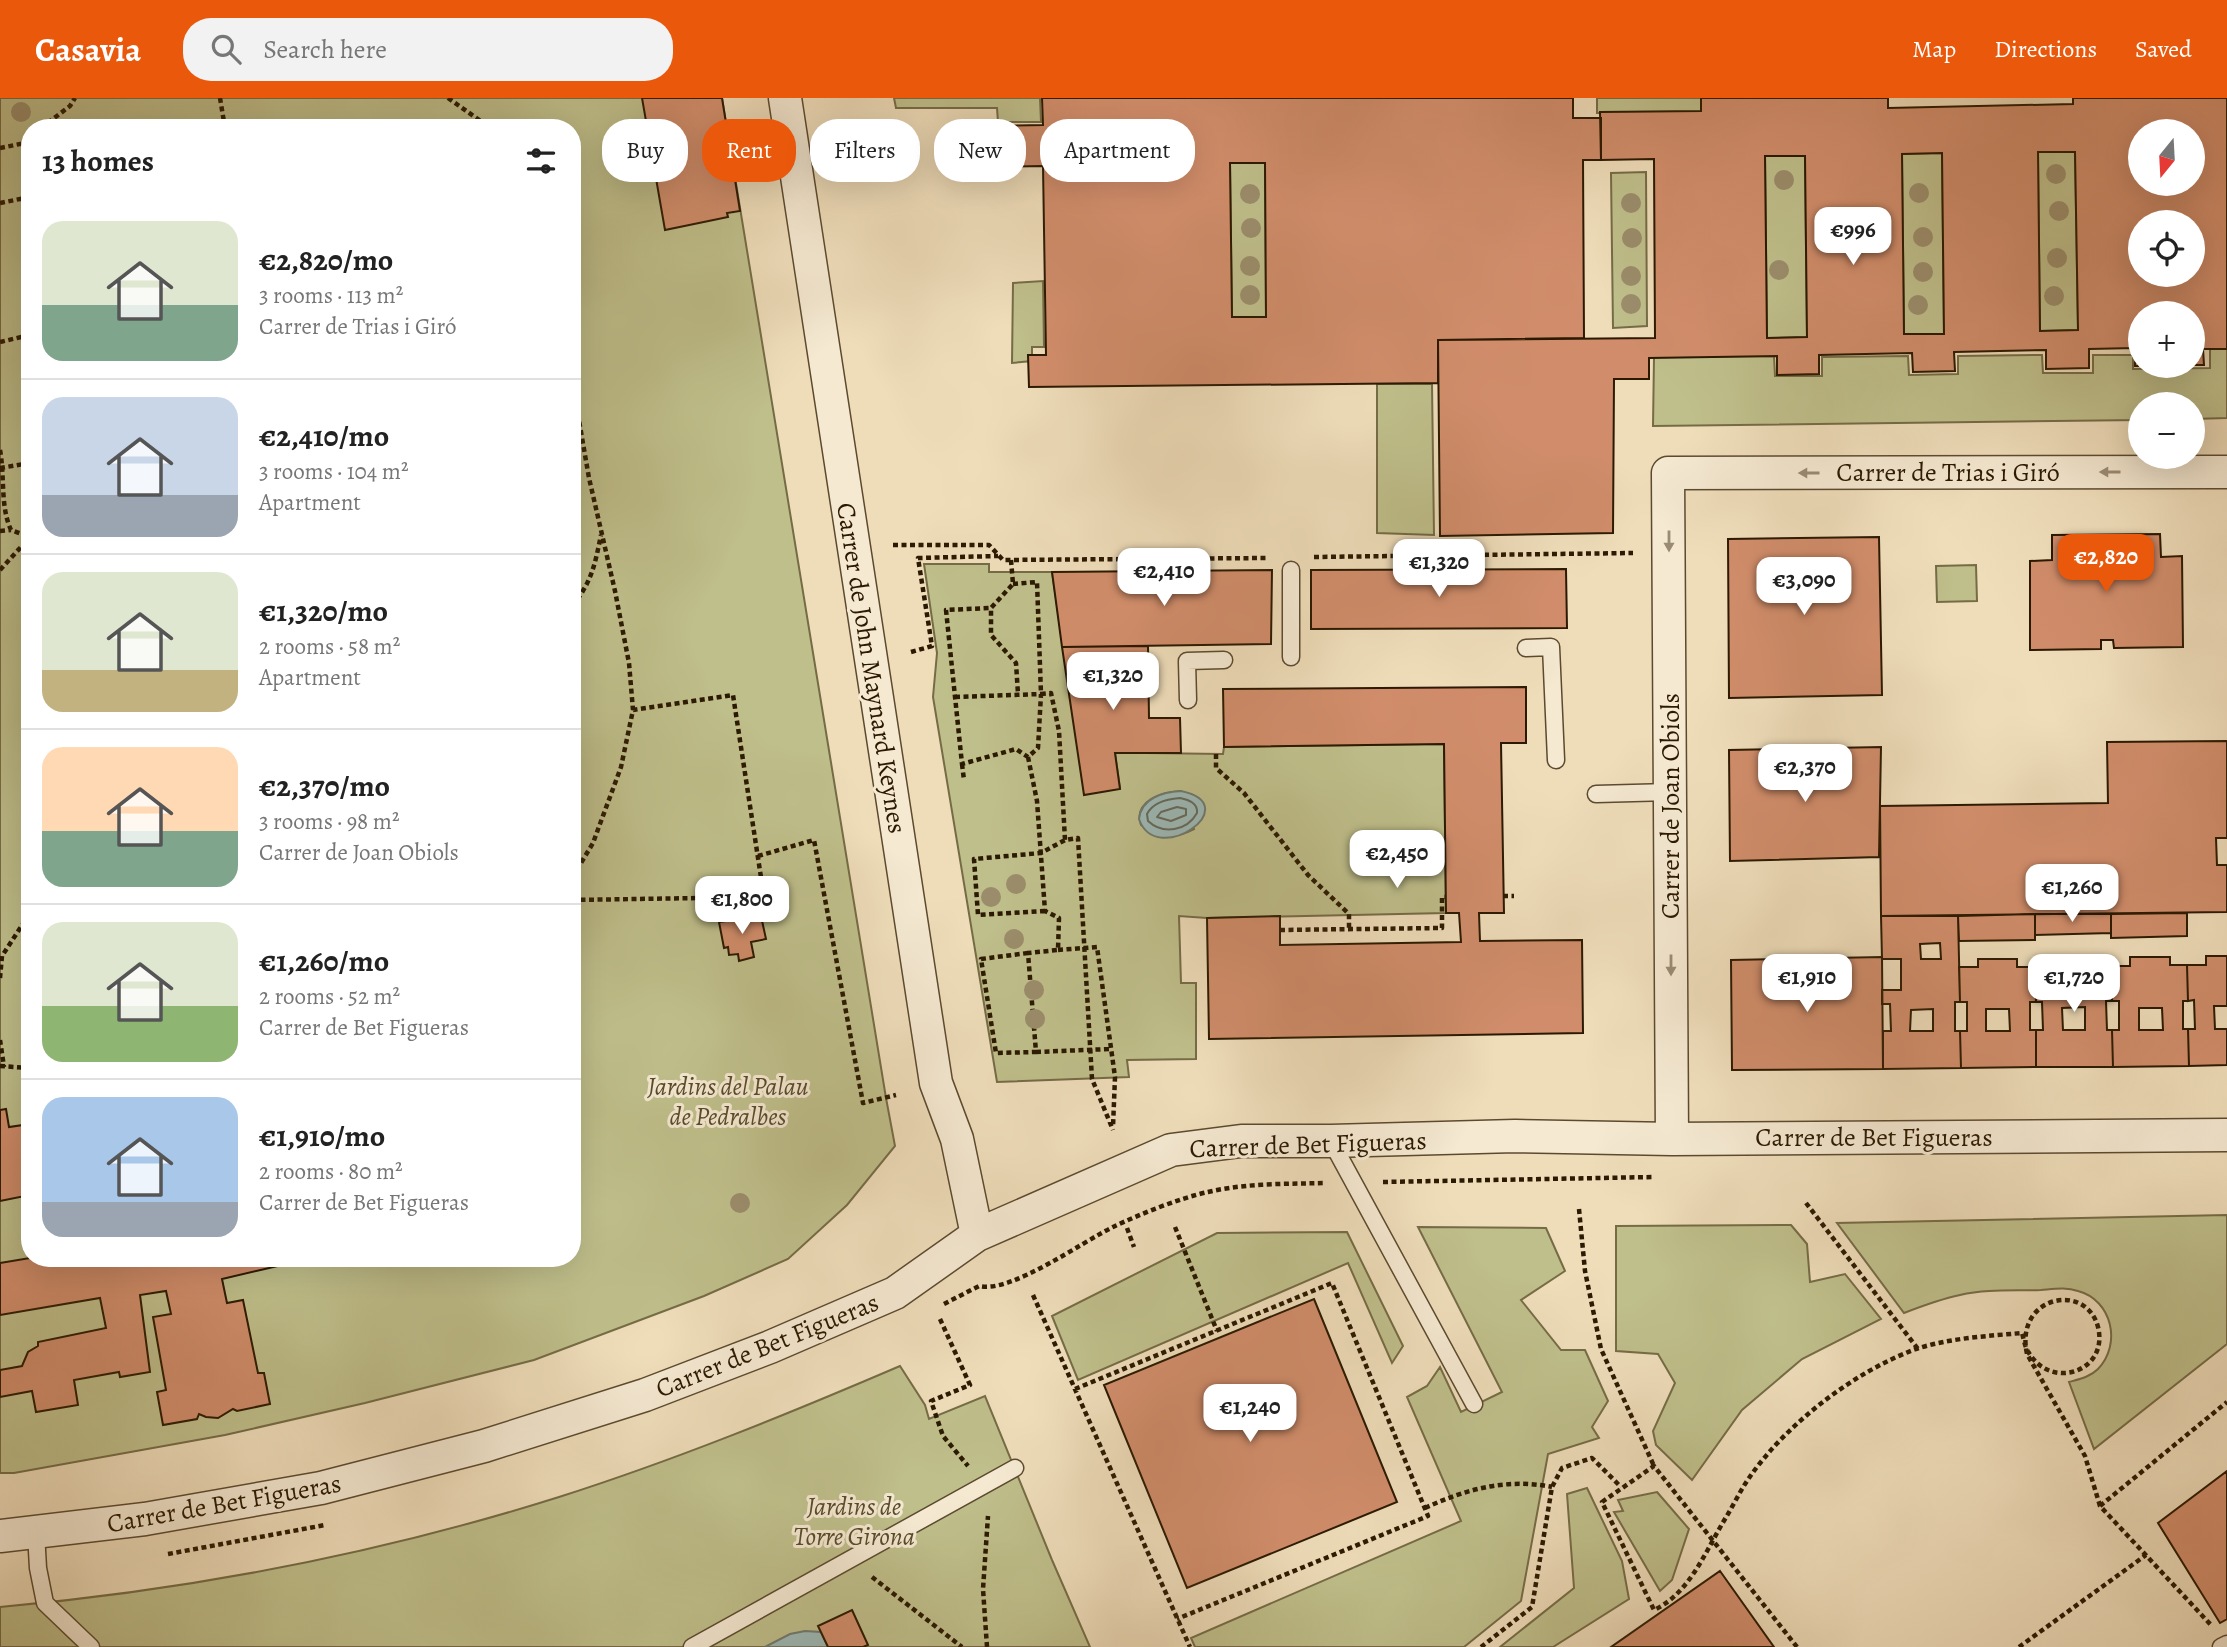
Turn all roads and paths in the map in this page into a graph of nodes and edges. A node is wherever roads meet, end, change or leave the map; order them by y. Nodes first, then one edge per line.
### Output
1 (75, 98) edge
2 (220, 98) edge
3 (448, 98) edge
4 (785, 98) edge
5 (53, 119) edge
6 (224, 119) edge
7 (478, 119) edge
8 (21, 145) edge
9 (0, 148) edge
10 (21, 199) edge
11 (0, 203) edge
12 (21, 337) edge
13 (0, 342) edge
14 (581, 432) edge
15 (0, 450) edge
16 (21, 465) edge
17 (2, 468) edge
18 (2227, 472) edge
19 (1668, 473) joint
20 (11, 530) junction
21 (0, 531) edge
22 (601, 531) junction
23 (21, 534) edge
24 (893, 545) dead end
25 (21, 547) edge
26 (1633, 553) dead end
27 (999, 556) junction
28 (1304, 557) dead end
29 (1278, 558) dead end
30 (1011, 560) junction
31 (0, 570) edge
32 (1291, 570) dead end
33 (1013, 583) junction
34 (581, 595) edge
35 (991, 608) junction
36 (1526, 648) dead end
37 (911, 652) dead end
38 (1291, 657) dead end
39 (1224, 660) dead end
40 (1018, 694) junction
41 (1041, 694) junction
42 (955, 696) junction
43 (1188, 700) dead end
44 (633, 710) junction
45 (1216, 754) dead end
46 (1028, 757) junction
47 (1556, 760) dead end
48 (962, 764) junction
49 (964, 780) dead end
50 (1670, 792) junction
51 (1596, 794) dead end
52 (1065, 840) junction
53 (1041, 853) junction
54 (758, 856) junction
55 (581, 863) edge
56 (1503, 896) dead end
57 (1514, 896) dead end
58 (1446, 897) dead end
59 (581, 900) edge
60 (1045, 911) junction
61 (21, 927) edge
62 (1349, 929) junction
63 (1280, 930) dead end
64 (1085, 948) junction
65 (1058, 950) junction
66 (1028, 953) junction
67 (0, 978) edge
68 (0, 1040) edge
69 (1090, 1049) junction
70 (1110, 1049) junction
71 (1036, 1052) junction
72 (2, 1067) edge
73 (21, 1068) edge
74 (896, 1095) dead end
75 (2227, 1135) edge
76 (1672, 1139) junction
77 (1331, 1141) junction
78 (1656, 1177) dead end
79 (1353, 1182) junction
80 (1806, 1203) dead end
81 (1579, 1209) dead end
82 (1175, 1227) dead end
83 (1128, 1228) dead end
84 (977, 1235) junction
85 (1134, 1247) dead end
86 (1033, 1295) dead end
87 (936, 1309) dead end
88 (940, 1319) dead end
89 (1217, 1331) junction
90 (1918, 1349) junction
91 (970, 1385) dead end
92 (1075, 1389) junction
93 (2227, 1402) edge
94 (1474, 1404) dead end
95 (1654, 1466) junction
96 (1015, 1468) dead end
97 (1552, 1487) junction
98 (1621, 1487) junction
99 (2100, 1506) junction
100 (1425, 1508) junction
101 (36, 1534) junction
102 (0, 1536) edge
103 (1712, 1540) junction
104 (2146, 1555) junction
105 (849, 1559) junction
106 (1177, 1619) junction
107 (2212, 1626) dead end
108 (2227, 1644) edge
109 (91, 1647) edge
110 (692, 1647) edge
111 (962, 1647) edge
112 (1189, 1647) edge
113 (1481, 1647) edge
114 (1797, 1647) edge
115 (2019, 1647) edge
116 (2221, 1647) edge

1 - 5 path
2 - 6 path
3 - 7 path
4 - 84 street, Carrer de John Maynard Keynes
8 - 9 path
10 - 11 path
12 - 13 path
14 - 22 path
15 - 17 path
16 - 17 path
17 - 20 path
18 -> 19 street, Carrer de Trias i Giró
19 -> 50 street, Carrer de Joan Obiols
20 - 21 path
20 - 23 path
22 - 34 path
22 - 44 path
24 - 27 path
25 - 31 path
26 - 28 path
27 - 30 path
27 - 37 path
29 - 30 path
30 - 33 path
32 - 38 lane
33 - 35 path
33 - 41 path
35 - 40 path
35 - 42 path
36 - 47 lane
39 - 43 lane
40 - 41 path
40 - 42 path
41 - 46 path
41 - 52 path
42 - 48 path
44 - 54 path
44 - 55 path
45 - 62 path
46 - 48 path
46 - 53 path
48 - 49 path
50 - 51 lane
50 -> 76 street, Carrer de Joan Obiols
52 - 53 path
52 - 64 path
53 - 60 path
53 - 60 path
54 - 59 path
54 - 74 path
56 - 57 path
58 - 62 path
60 - 65 path
61 - 67 path
62 - 63 path
64 - 65 path
64 - 69 path
64 - 70 path
65 - 66 path
66 - 71 path
66 - 71 path
68 - 72 path
69 - 70 path
69 - 70 path
69 - 71 path
72 - 73 path
75 - 76 street, Carrer de Bet Figueras
76 - 77 street, Carrer de Bet Figueras
77 - 79 lane
77 - 84 street, Carrer de Bet Figueras
78 - 79 path, Carrer de Bet Figueras
79 - 87 path, Carrer de Bet Figueras
79 - 94 lane
80 - 90 path
81 - 95 path
82 - 89 path
83 - 85 path
84 - 101 street, Carrer de Bet Figueras
86 - 92 path
88 - 91 path
89 - 92 path
89 - 100 path
90 - 99 path
90 - 103 path
92 - 106 path
93 - 99 path
95 - 98 path
95 - 103 path
96 - 105 lane
97 - 98 path
97 - 100 path
97 - 113 path
98 - 103 path
99 - 104 path
100 - 106 path
101 - 102 street, Carrer de Bet Figueras
101 - 109 lane
103 - 114 path
104 - 107 path
104 - 115 path
105 - 110 lane
105 - 111 path
106 - 112 path
108 - 116 lane

